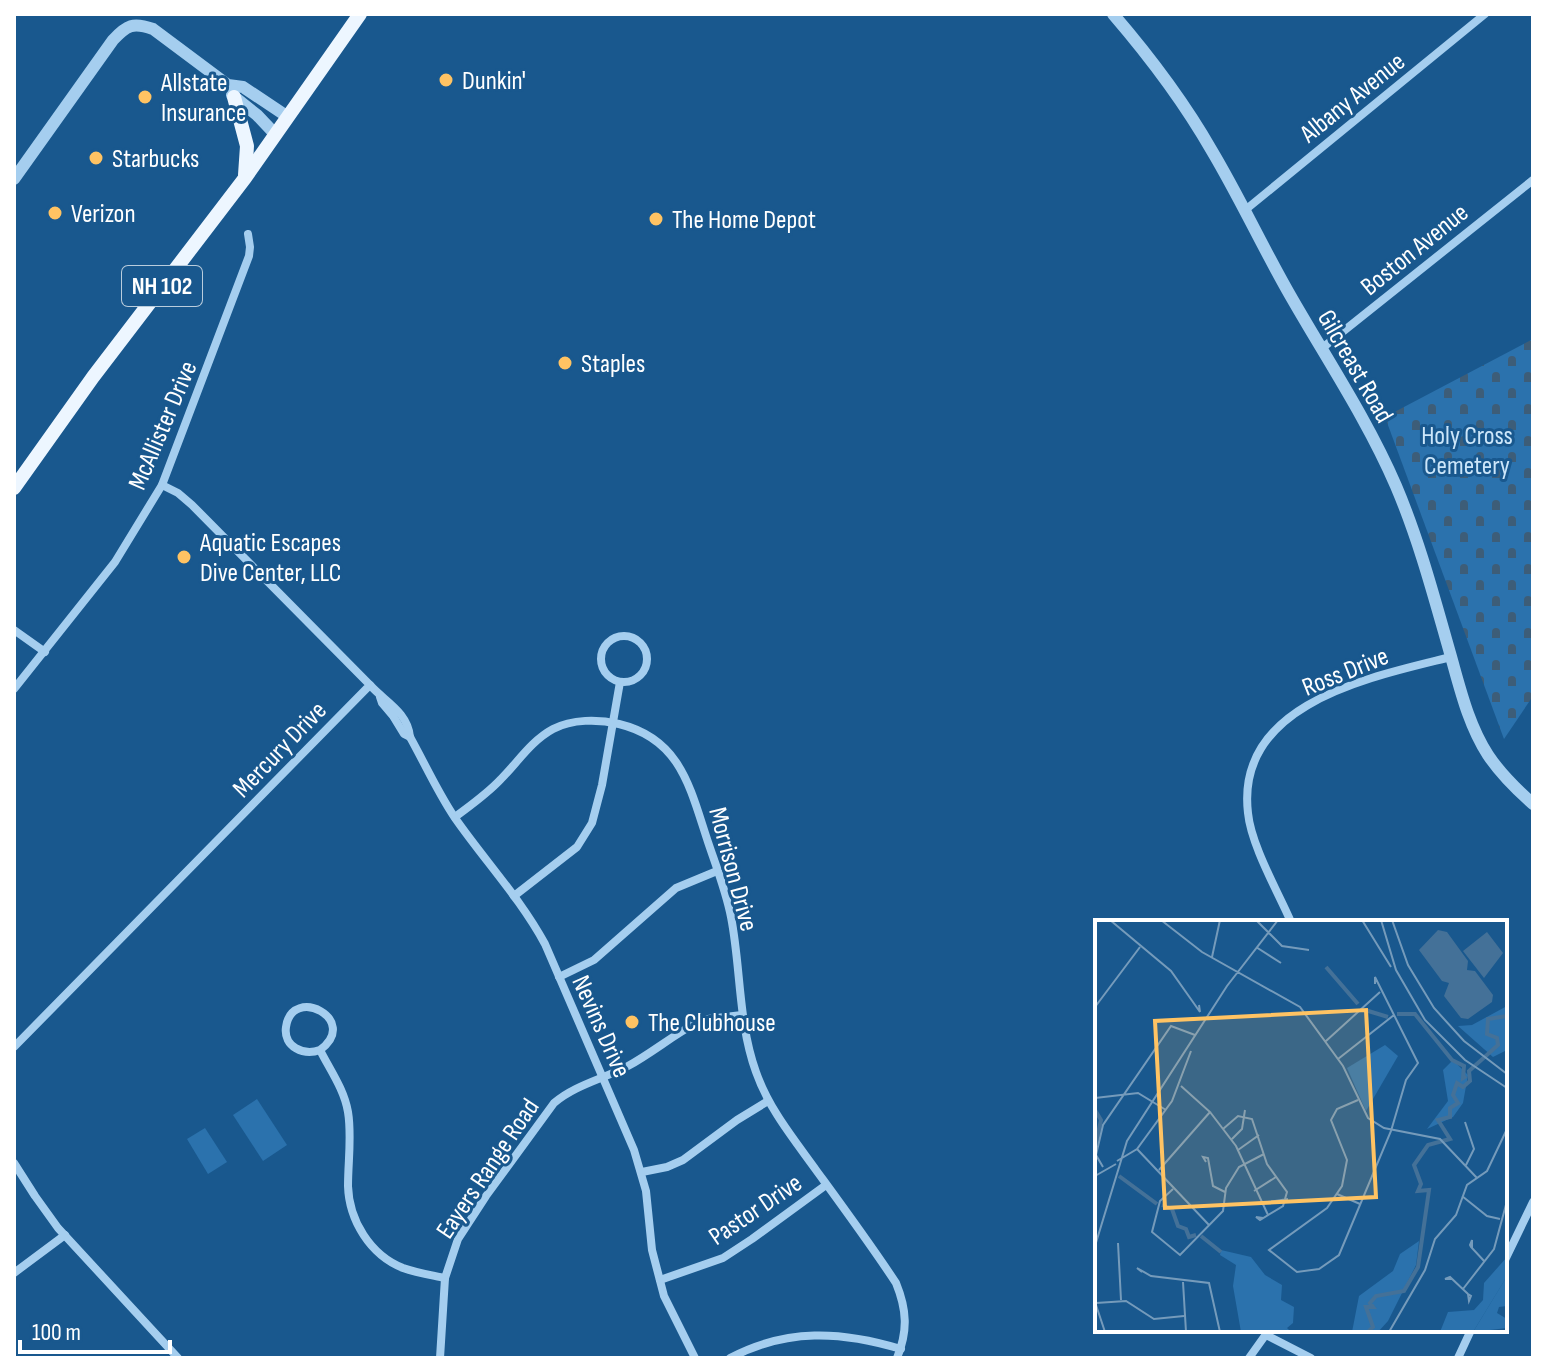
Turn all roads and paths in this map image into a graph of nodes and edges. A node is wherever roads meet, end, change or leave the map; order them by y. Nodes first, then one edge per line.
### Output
1 (360, 14) edge
2 (1113, 14) edge
3 (1485, 14) edge
4 (231, 91) junction
5 (288, 117) junction
6 (275, 134) junction
7 (245, 178) junction
8 (14, 179) edge
9 (1533, 180) edge
10 (1244, 211) junction
11 (248, 234) dead end
12 (1321, 349) junction
13 (162, 485) junction
14 (14, 488) edge
15 (14, 630) edge
16 (45, 652) junction
17 (1451, 657) junction
18 (620, 682) junction
19 (370, 685) junction
20 (14, 689) edge
21 (612, 722) junction
22 (1533, 804) edge
23 (455, 817) junction
24 (717, 871) junction
25 (514, 896) junction
26 (1290, 920) edge
27 (559, 977) junction
28 (742, 1015) junction
29 (14, 1047) edge
30 (320, 1050) junction
31 (604, 1078) junction
32 (768, 1101) junction
33 (14, 1163) edge
34 (642, 1172) junction
35 (826, 1185) junction
36 (1533, 1202) edge
37 (65, 1235) junction
38 (1507, 1256) edge
39 (14, 1273) edge
40 (445, 1278) junction
41 (660, 1280) junction
42 (1267, 1332) edge
43 (1470, 1332) edge
44 (899, 1354) edge
45 (178, 1358) edge
46 (440, 1358) edge
47 (695, 1358) edge
48 (730, 1358) edge
49 (1249, 1358) edge
50 (1311, 1358) edge
51 (1458, 1358) edge

1 - 5 main road, NH 102
2 - 10 street, Gilcreast Road
3 - 10 street, Albany Avenue
4 - 5 street
4 - 6 street
4 - 7 main road
4 - 8 street
5 - 6 main road, NH 102
6 - 7 main road, NH 102
7 - 14 main road, NH 102
9 - 12 street, Boston Avenue
10 - 12 street, Gilcreast Road
11 - 13 street, McAllister Drive
12 - 17 street, Gilcreast Road
13 - 16 street, McAllister Drive
13 - 19 street
15 - 16 street
16 - 20 street, McAllister Drive
17 - 22 street, Gilcreast Road
17 - 26 street, Ross Drive
18 - 18 street
18 - 21 street
19 - 23 street, Nevins Drive
19 - 29 street, Mercury Drive
21 - 23 street, Morrison Drive
21 - 24 street, Morrison Drive
21 - 25 street
23 - 25 street, Nevins Drive
24 - 27 street
24 - 28 street, Morrison Drive
25 - 27 street, Nevins Drive
27 - 31 street, Nevins Drive
28 - 31 street, Eayers Range Road
28 - 32 street, Morrison Drive
30 - 30 street
30 - 40 street
31 - 34 street, Nevins Drive
31 - 40 street, Eayers Range Road
32 - 34 street
32 - 35 street, Morrison Drive
33 - 37 street
34 - 41 street, Nevins Drive
35 - 41 street, Pastor Drive
35 - 44 street, Morrison Drive
36 - 38 street
37 - 39 street
37 - 45 street
40 - 46 street, Eayers Range Road
41 - 47 street, Nevins Drive
42 - 49 street
42 - 50 street
43 - 51 street
44 - 48 street

